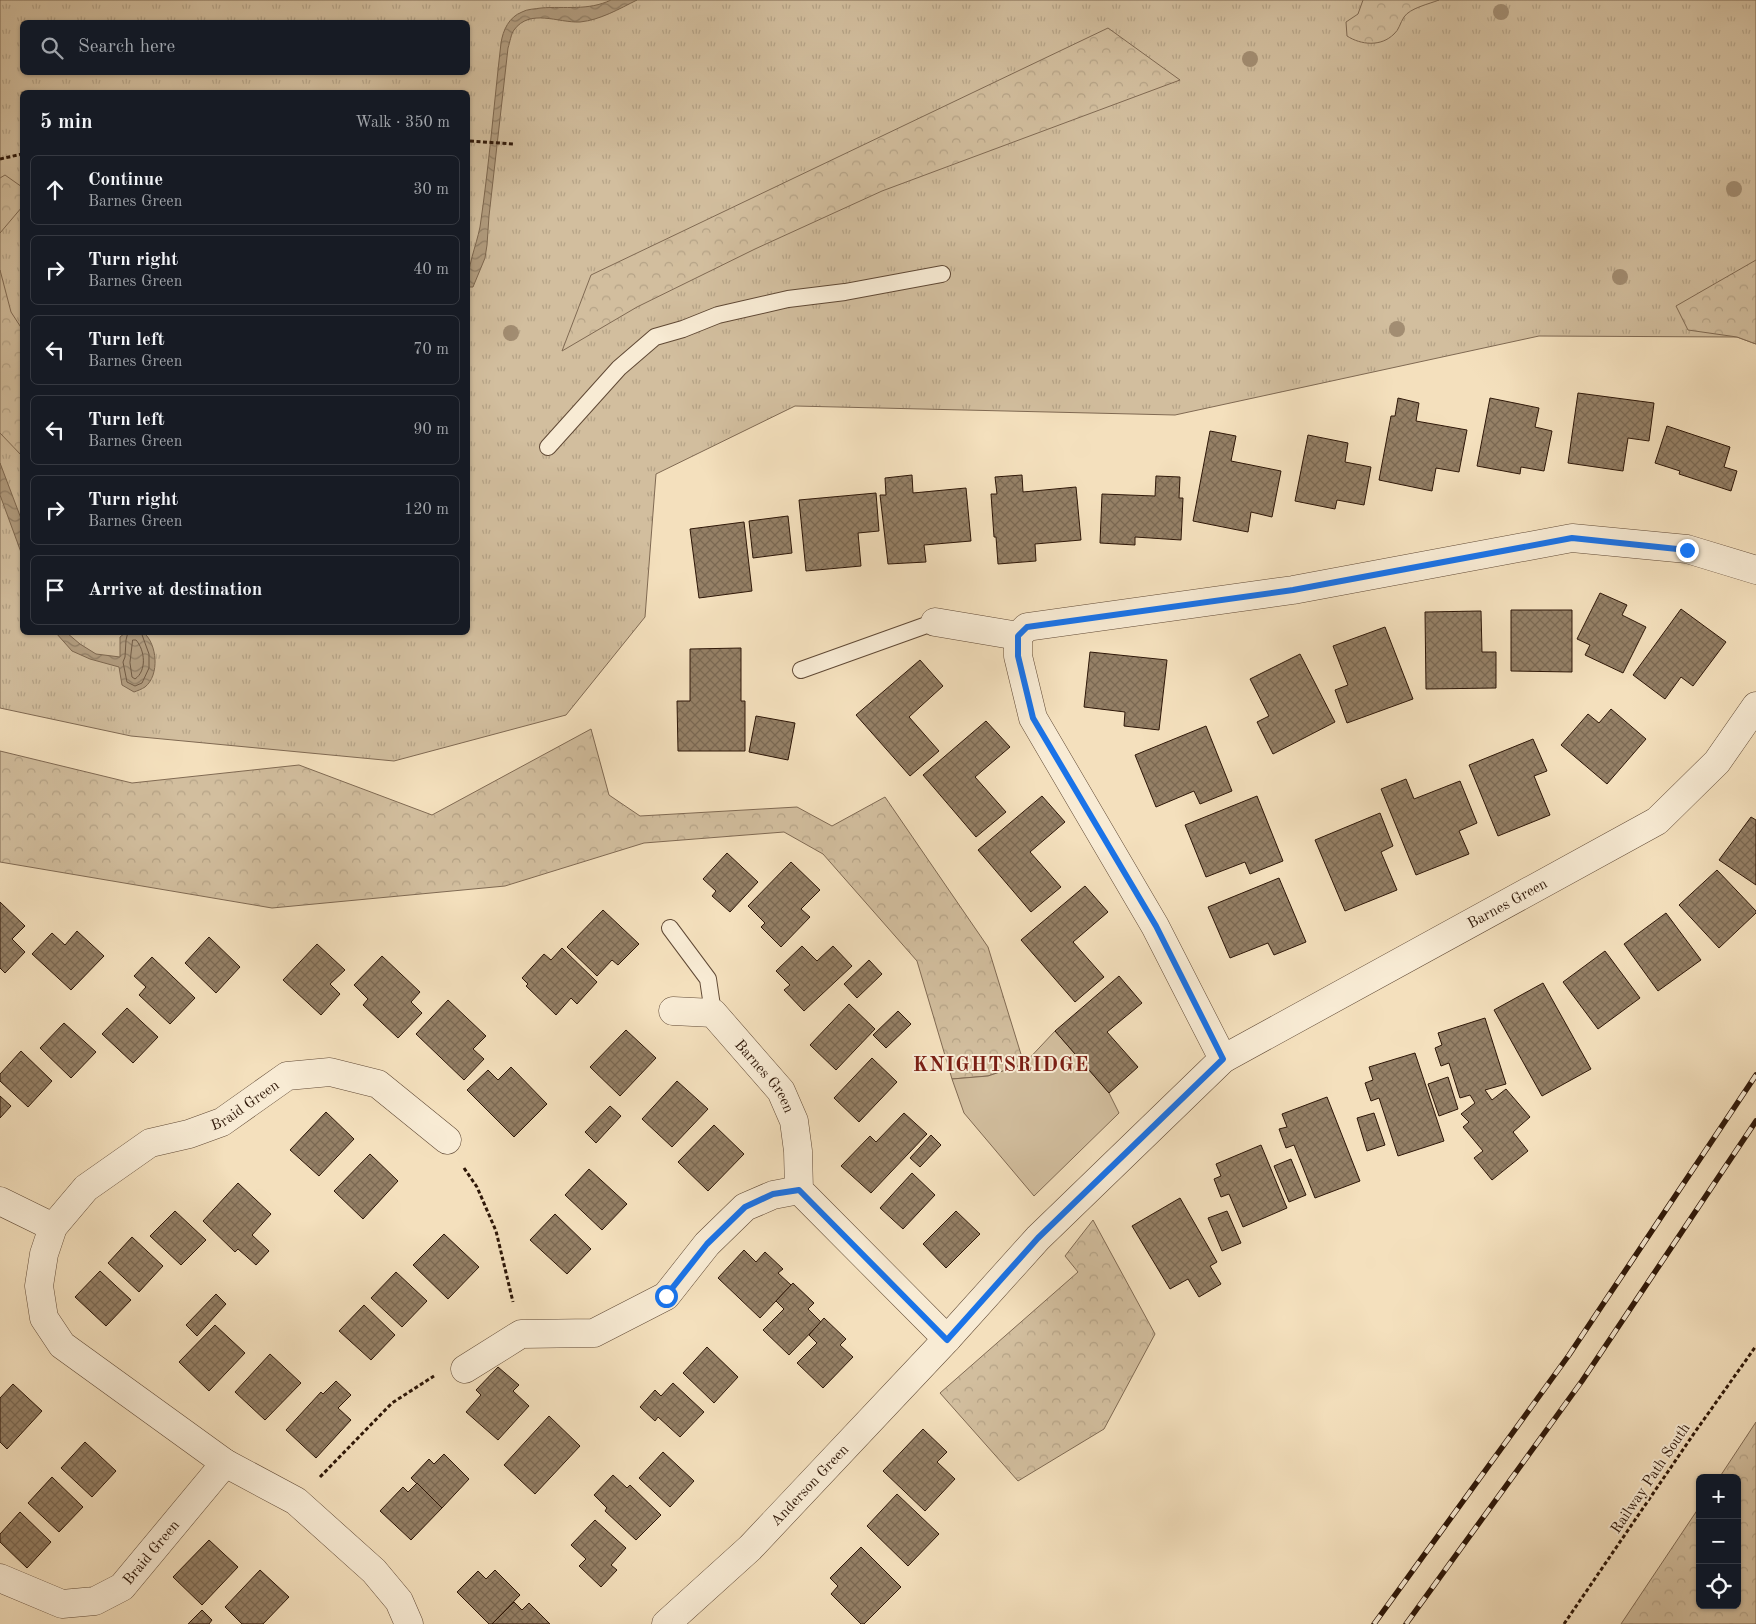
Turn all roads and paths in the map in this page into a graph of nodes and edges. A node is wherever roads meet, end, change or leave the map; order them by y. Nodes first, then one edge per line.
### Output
1 (470, 141) dead end
2 (513, 144) dead end
3 (20, 154) edge
4 (0, 159) edge
5 (942, 274) dead end
6 (548, 447) dead end
7 (1756, 570) edge
8 (935, 622) joint
9 (1018, 636) junction
10 (801, 670) dead end
11 (1756, 706) edge
12 (670, 928) dead end
13 (673, 1011) dead end
14 (713, 1013) junction
15 (1223, 1059) junction
16 (447, 1140) joint
17 (799, 1190) junction
18 (0, 1200) edge
19 (53, 1227) junction
20 (521, 1334) junction
21 (947, 1340) junction
22 (1756, 1346) edge
23 (466, 1369) joint
24 (226, 1463) junction
25 (296, 1501) junction
26 (0, 1578) edge
27 (409, 1624) edge
28 (666, 1624) edge
29 (1564, 1624) edge

1 - 2 path
3 - 4 path
5 - 6 lane
7 - 9 street
8 - 9 street
8 - 10 lane
9 - 15 street
11 - 15 street, Barnes Green
12 - 14 lane
13 - 14 street
14 - 17 street, Barnes Green
15 - 21 street, Barnes Green
16 - 19 street, Braid Green
16 - 20 path
17 - 20 street
17 - 21 street
18 - 19 street
19 - 24 street, Braid Green
20 - 23 street
21 - 28 street, Anderson Green
22 - 29 path, Railway Path South
23 - 25 path
24 - 25 street, Braid Green
24 - 26 street, Braid Green
25 - 27 street, Braid Green

